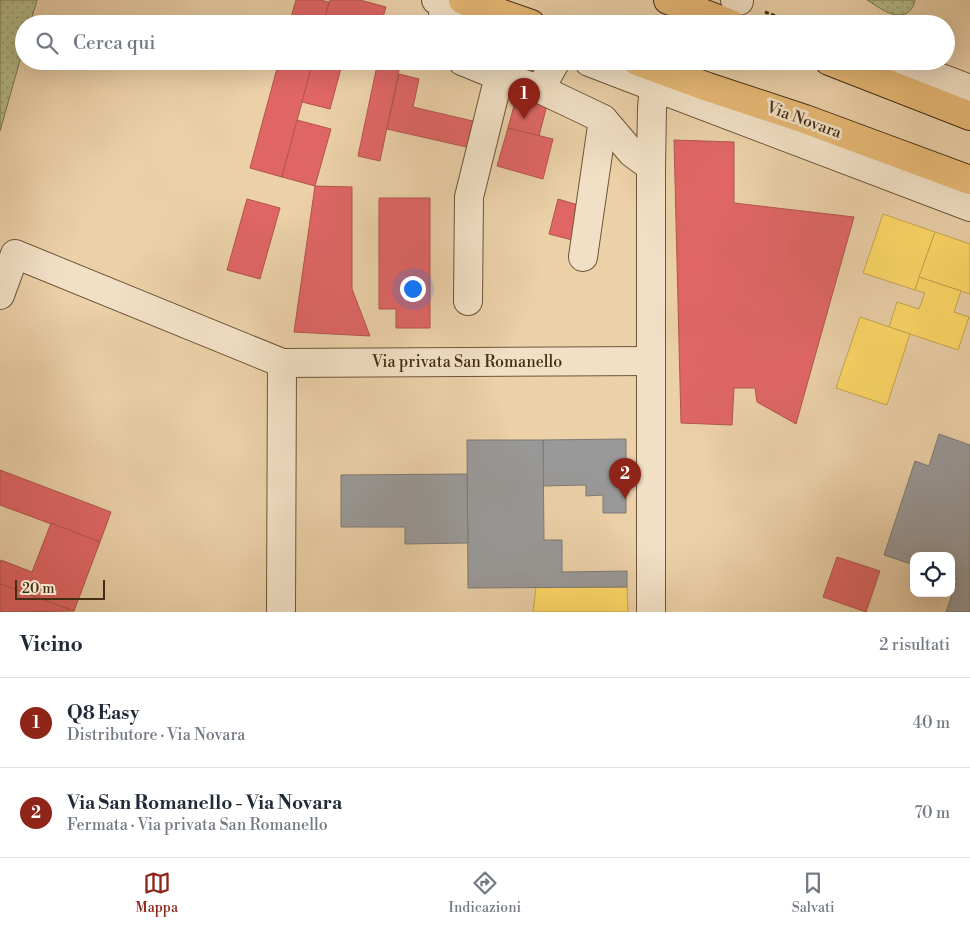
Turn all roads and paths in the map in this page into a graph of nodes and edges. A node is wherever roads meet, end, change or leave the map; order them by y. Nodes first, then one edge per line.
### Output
1 (452, 8) edge
2 (735, 8) edge
3 (674, 10) edge
4 (487, 15) edge
5 (484, 70) edge
6 (551, 70) edge
7 (653, 70) edge
8 (852, 70) edge
9 (920, 70) edge
10 (498, 76) junction
11 (970, 89) edge
12 (540, 90) junction
13 (970, 116) edge
14 (603, 119) junction
15 (651, 167) junction
16 (970, 180) edge
17 (970, 207) edge
18 (583, 258) dead end
19 (0, 295) edge
20 (468, 301) dead end
21 (651, 361) junction
22 (282, 363) junction
23 (281, 612) edge
24 (652, 612) edge

1 - 4 main road
2 - 3 main road
5 - 10 street
6 - 12 street
7 - 15 street
7 - 16 main road, Via Novara
7 - 17 street
8 - 13 main road
9 - 11 street
10 - 12 street
10 - 20 street
12 - 14 street
14 - 15 street
14 - 18 street
15 - 21 street
19 - 22 street, Via privata San Romanello
21 - 22 street, Via privata San Romanello
21 - 24 street
22 - 23 street

